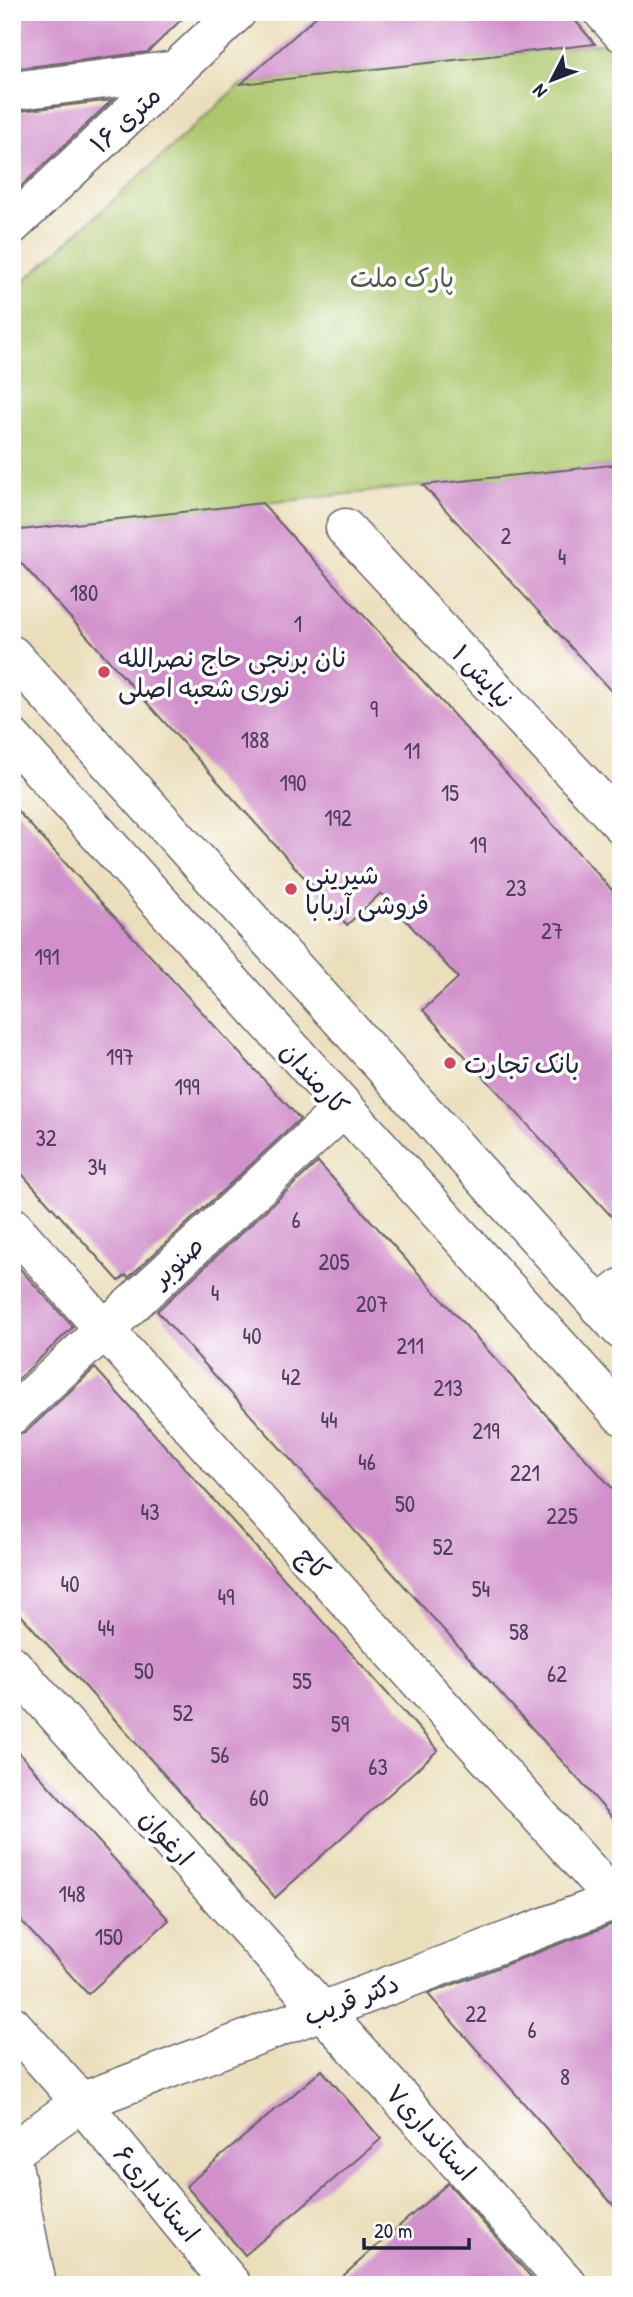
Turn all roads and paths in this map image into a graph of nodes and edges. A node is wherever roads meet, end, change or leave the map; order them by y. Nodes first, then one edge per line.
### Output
1 (603, 12) edge
2 (235, 13) edge
3 (621, 32) edge
4 (176, 70) junction
5 (12, 91) edge
6 (12, 225) edge
7 (345, 528) dead end
8 (12, 655) edge
9 (12, 738) edge
10 (621, 824) edge
11 (343, 1109) junction
12 (12, 1226) edge
13 (613, 1308) edge
14 (105, 1328) junction
15 (556, 1346) junction
16 (12, 1415) edge
17 (621, 1415) edge
18 (12, 1665) edge
19 (618, 1899) edge
20 (322, 2010) junction
21 (12, 2025) edge
22 (81, 2102) junction
23 (12, 2152) edge
24 (12, 2160) edge
25 (37, 2285) edge
26 (232, 2285) edge
27 (568, 2285) edge

1 - 3 street
2 - 4 street, ۱۶ متری
4 - 5 street
4 - 6 street, ۱۶ متری
7 - 10 street, نیایش ۱
8 - 13 street
9 - 11 street, کارمندان
11 - 14 street, صنوبر
11 - 15 street, کارمندان
12 - 14 street, کاج
13 - 15 street
14 - 16 street, صنوبر
14 - 19 street, کاج
15 - 17 street, کارمندان
18 - 20 street, ارغوان
19 - 20 street, دکتر قریب
20 - 22 street, دکتر قریب
20 - 27 street, استانداری۷
21 - 22 street, استانداری۶
22 - 23 street, دکتر قریب
22 - 26 street, استانداری۶
24 - 25 street

